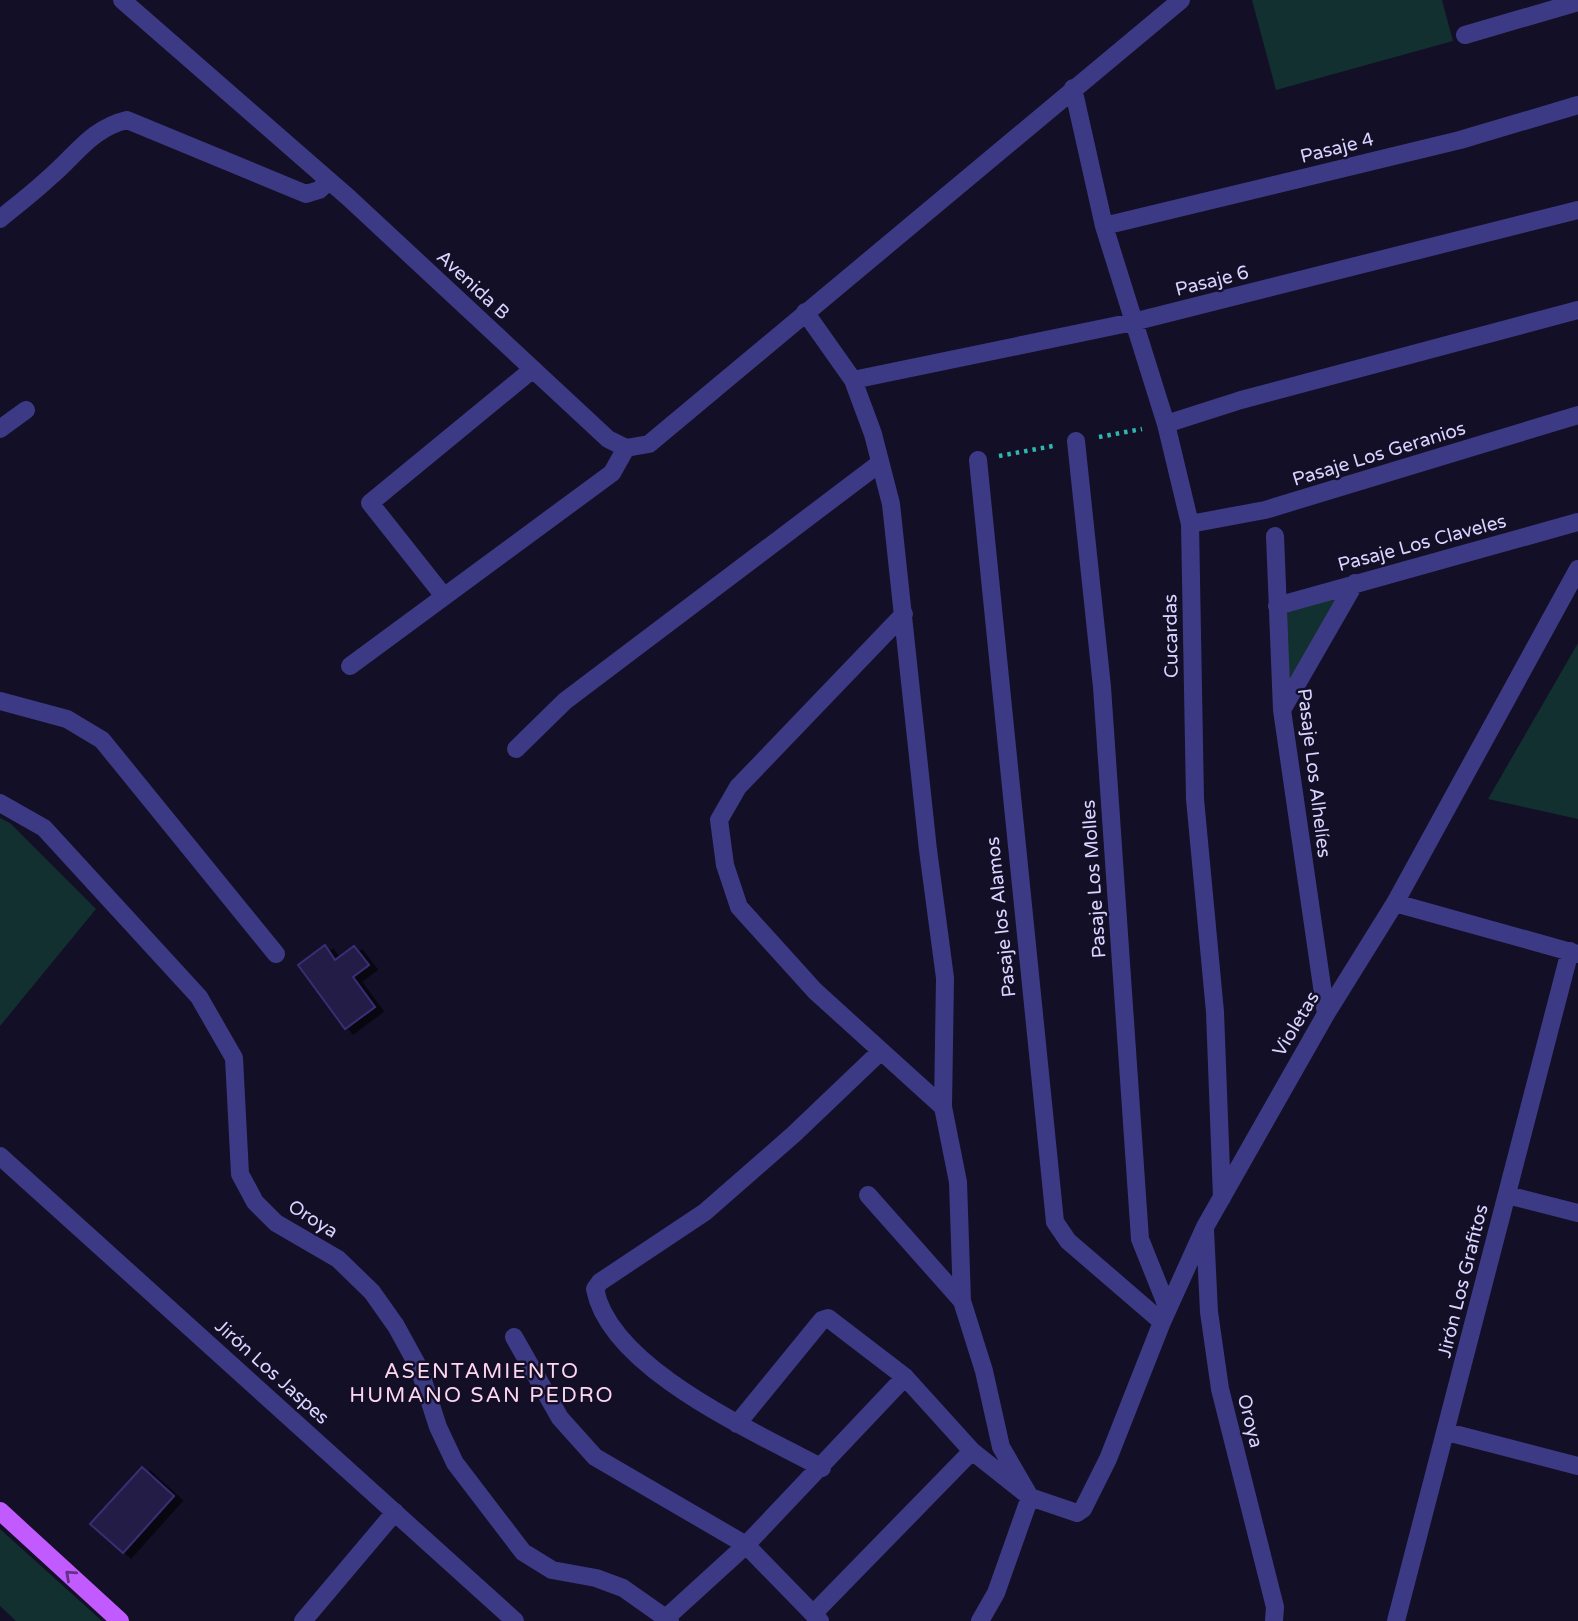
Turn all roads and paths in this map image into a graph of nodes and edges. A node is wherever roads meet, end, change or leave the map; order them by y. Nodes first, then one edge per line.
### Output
1 (122, 0) edge
2 (1181, 0) edge
3 (1578, 2) edge
4 (1465, 35) dead end
5 (1073, 88) junction
6 (1578, 105) edge
7 (329, 181) junction
8 (1578, 210) edge
9 (0, 219) edge
10 (1104, 226) junction
11 (1578, 310) edge
12 (805, 312) junction
13 (1133, 322) junction
14 (533, 369) junction
15 (853, 380) junction
16 (26, 410) dead end
17 (1578, 415) edge
18 (1166, 425) junction
19 (0, 429) edge
20 (1076, 441) dead end
21 (626, 448) junction
22 (978, 460) dead end
23 (880, 463) junction
24 (1578, 522) edge
25 (1190, 524) junction
26 (1275, 536) dead end
27 (1578, 569) edge
28 (1355, 583) junction
29 (443, 595) junction
30 (1277, 606) junction
31 (904, 614) junction
32 (350, 666) dead end
33 (0, 701) edge
34 (1282, 710) junction
35 (516, 749) dead end
36 (0, 803) edge
37 (1395, 903) junction
38 (1574, 953) edge
39 (275, 954) dead end
40 (1326, 1014) junction
41 (880, 1052) junction
42 (943, 1107) junction
43 (0, 1156) edge
44 (868, 1195) dead end
45 (1507, 1195) junction
46 (1222, 1198) junction
47 (1578, 1213) edge
48 (1205, 1227) junction
49 (962, 1301) junction
50 (1165, 1315) junction
51 (514, 1338) dead end
52 (905, 1377) junction
53 (737, 1424) junction
54 (1447, 1432) junction
55 (972, 1451) junction
56 (1578, 1466) edge
57 (822, 1468) junction
58 (1030, 1497) junction
59 (0, 1511) edge
60 (395, 1512) junction
61 (746, 1545) junction
62 (817, 1618) edge
63 (668, 1619) edge
64 (120, 1621) edge
65 (303, 1621) edge
66 (515, 1621) edge
67 (980, 1621) edge
68 (1273, 1621) edge
69 (1396, 1621) edge

1 - 7 street, Avenida B
2 - 5 street
3 - 4 street
5 - 10 street, Cucardas
5 - 12 street
6 - 10 street, Pasaje 4
7 - 9 street
7 - 14 street, Avenida B
8 - 13 street, Pasaje 6
10 - 13 street, Cucardas
11 - 18 street
12 - 15 street
12 - 21 street
13 - 15 street, Pasaje 6
13 - 18 street, Cucardas
14 - 21 street, Avenida B
14 - 29 street
15 - 23 street
16 - 19 street
17 - 25 street, Pasaje Los Geranios
18 - 25 street, Cucardas
20 - 50 street, Pasaje Los Molles
21 - 29 street
22 - 50 street, Pasaje los Alamos
23 - 31 street
23 - 35 street
24 - 28 street, Pasaje Los Claveles
25 - 46 street, Cucardas
26 - 30 street, Pasaje Los Alhelíes
27 - 37 street, Violetas
28 - 30 street, Pasaje Los Claveles
28 - 34 street
29 - 32 street
30 - 34 street, Pasaje Los Alhelíes
31 - 41 street
31 - 42 street
33 - 39 street
34 - 40 street, Pasaje Los Alhelíes
36 - 63 street, Oroya
37 - 38 street
37 - 40 street, Violetas
38 - 45 street, Jirón Los Grafitos
40 - 46 street, Violetas
41 - 42 street
41 - 53 street
42 - 49 street
43 - 60 street, Jirón Los Jaspes
44 - 49 street
45 - 47 street
45 - 54 street, Jirón Los Grafitos
46 - 48 street, Violetas
48 - 50 street, Violetas
48 - 68 street, Oroya
49 - 58 street
50 - 58 street, Violetas
51 - 61 street
52 - 53 street
52 - 55 street
52 - 57 street
53 - 57 street
54 - 56 street
54 - 69 street, Jirón Los Grafitos
55 - 58 street
55 - 62 street
57 - 61 street
58 - 67 street
64 -> 59 main road
60 - 65 street
60 - 66 street, Jirón Los Jaspes
61 - 62 street
61 - 63 street

